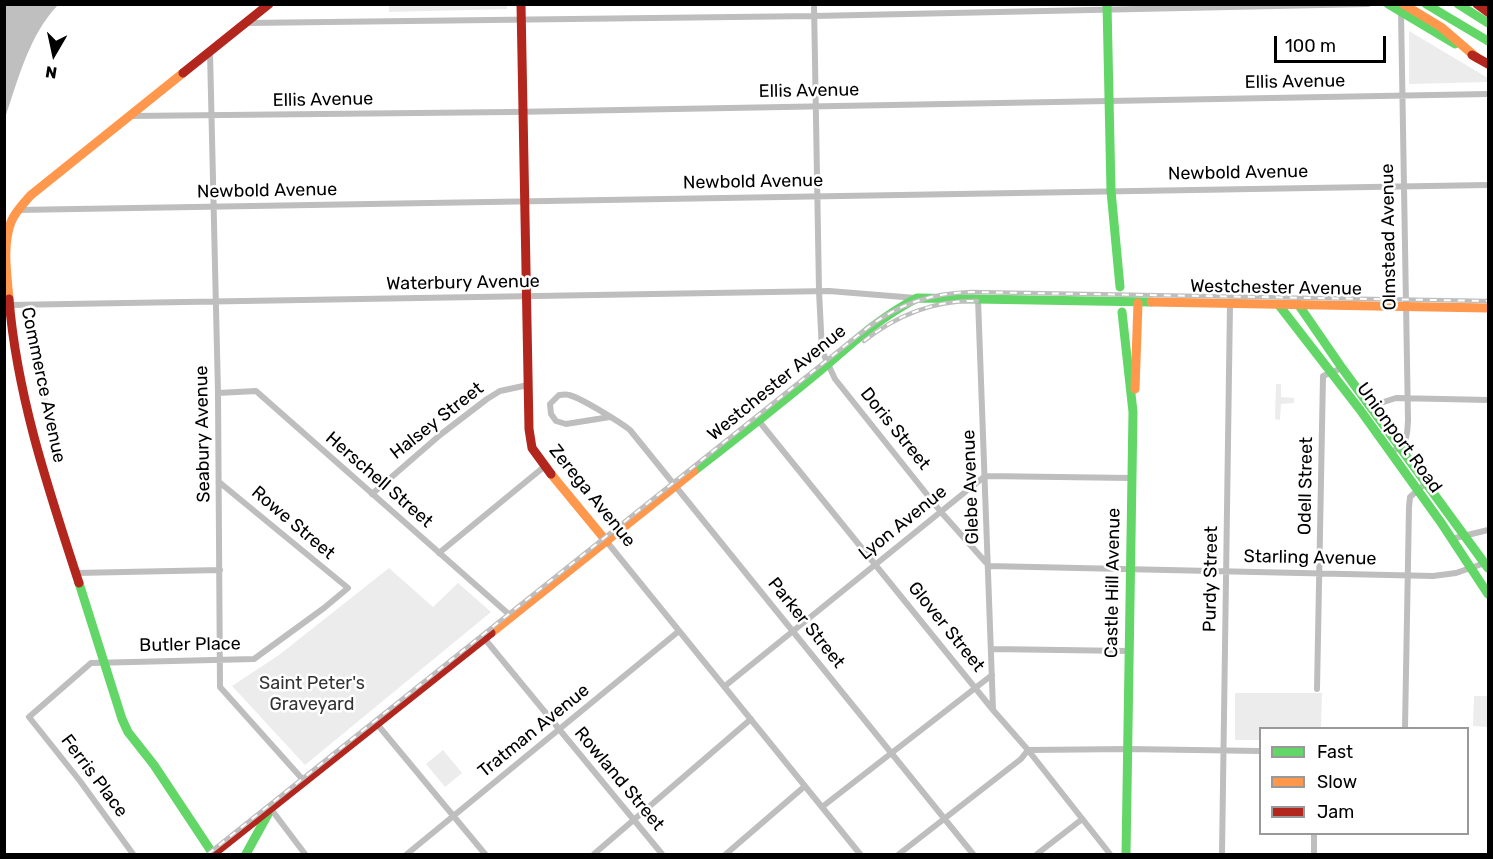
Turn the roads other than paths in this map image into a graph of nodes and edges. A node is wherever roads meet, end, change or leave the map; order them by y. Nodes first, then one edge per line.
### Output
1 (269, 4) edge
2 (521, 4) edge
3 (814, 4) edge
4 (1368, 4) edge
5 (1388, 4) edge
6 (1426, 4) edge
7 (1458, 4) edge
8 (1477, 4) edge
9 (1107, 7) edge
10 (1402, 8) edge
11 (1488, 12) edge
12 (814, 16) junction
13 (521, 20) junction
14 (246, 23) junction
15 (1488, 23) edge
16 (1488, 41) edge
17 (210, 52) junction
18 (1488, 64) edge
19 (1488, 94) edge
20 (1401, 95) junction
21 (1109, 100) junction
22 (816, 105) junction
23 (523, 111) junction
24 (130, 116) junction
25 (212, 117) junction
26 (1488, 185) edge
27 (1403, 186) junction
28 (1111, 191) junction
29 (817, 196) junction
30 (525, 202) junction
31 (213, 207) junction
32 (17, 210) junction
33 (1120, 287) dead end
34 (819, 291) junction
35 (526, 297) junction
36 (917, 298) junction
37 (978, 299) junction
38 (215, 303) junction
39 (1138, 303) junction
40 (1230, 304) junction
41 (1278, 304) junction
42 (1298, 304) junction
43 (9, 305) junction
44 (1405, 306) junction
45 (1488, 308) edge
46 (1122, 312) dead end
47 (828, 364) junction
48 (1342, 368) junction
49 (1331, 374) junction
50 (528, 385) junction
51 (218, 393) junction
52 (1407, 398) junction
53 (1488, 400) edge
54 (1371, 406) junction
55 (1133, 412) junction
56 (610, 417) junction
57 (758, 420) junction
58 (1401, 447) junction
59 (1390, 453) junction
60 (545, 466) junction
61 (985, 476) junction
62 (1131, 478) junction
63 (219, 482) junction
64 (1426, 483) junction
65 (676, 486) junction
66 (1417, 491) junction
67 (372, 494) junction
68 (941, 512) junction
69 (1488, 530) edge
70 (1464, 534) junction
71 (1451, 538) junction
72 (607, 542) junction
73 (439, 553) junction
74 (875, 565) junction
75 (989, 566) junction
76 (1487, 566) edge
77 (1130, 568) junction
78 (1470, 569) junction
79 (220, 570) junction
80 (1226, 572) junction
81 (76, 573) junction
82 (1319, 574) junction
83 (1408, 575) junction
84 (348, 588) joint
85 (1488, 594) edge
86 (512, 617) junction
87 (679, 631) junction
88 (793, 631) junction
89 (484, 638) junction
90 (991, 649) junction
91 (1129, 651) junction
92 (221, 660) junction
93 (104, 662) junction
94 (992, 675) junction
95 (725, 686) junction
96 (976, 687) junction
97 (1317, 689) dead end
98 (993, 710) junction
99 (29, 717) joint
100 (752, 719) junction
101 (377, 724) junction
102 (1405, 727) edge
103 (559, 729) junction
104 (1128, 748) junction
105 (1028, 750) junction
106 (1224, 750) junction
107 (1259, 751) edge
108 (891, 753) junction
109 (305, 782) junction
110 (805, 786) junction
111 (822, 807) junction
112 (271, 809) junction
113 (454, 816) junction
114 (944, 819) junction
115 (1081, 820) junction
116 (635, 821) junction
117 (1314, 835) edge
118 (859, 854) edge
119 (133, 855) edge
120 (213, 855) edge
121 (246, 855) edge
122 (305, 855) edge
123 (407, 855) edge
124 (485, 855) edge
125 (594, 855) edge
126 (662, 855) edge
127 (726, 855) edge
128 (899, 855) edge
129 (973, 855) edge
130 (1037, 855) edge
131 (1110, 855) edge
132 (1126, 855) edge
133 (1222, 855) edge
134 (1314, 855) edge

1 - 14 main road, Commerce Avenue
2 - 13 main road, Zerega Avenue
3 - 12 street, Doris Street
4 - 9 street
5 - 10 main road
6 - 16 main road
7 - 15 main road
8 - 11 main road
9 - 12 street
9 - 21 main road
10 - 18 main road
10 - 20 street, Olmstead Avenue
12 - 13 street
12 - 22 street, Doris Street
13 - 14 street
13 - 23 main road, Zerega Avenue
14 - 17 main road, Commerce Avenue
17 - 24 main road, Commerce Avenue
17 - 25 street, Seabury Avenue
19 - 20 street, Ellis Avenue
20 - 21 street, Ellis Avenue
20 - 27 street, Olmstead Avenue
21 - 22 street, Ellis Avenue
21 - 28 main road
22 - 23 street, Ellis Avenue
22 - 29 street, Doris Street
23 - 25 street, Ellis Avenue
23 - 30 main road, Zerega Avenue
24 - 25 street, Ellis Avenue
24 - 32 main road, Commerce Avenue
25 - 31 street, Seabury Avenue
26 - 27 street, Newbold Avenue
27 - 28 street, Newbold Avenue
27 - 44 street, Olmstead Avenue
28 - 29 street, Newbold Avenue
28 - 33 main road
29 - 30 street, Newbold Avenue
29 - 34 street, Doris Street
30 - 31 street, Newbold Avenue
30 - 35 main road, Zerega Avenue
31 - 32 street, Newbold Avenue
31 - 38 street, Seabury Avenue
32 - 43 main road, Commerce Avenue
34 - 35 street, Waterbury Avenue
34 - 36 street, Waterbury Avenue
34 - 47 street, Doris Street
35 - 38 street, Waterbury Avenue
35 - 50 main road, Zerega Avenue
36 - 37 main road, Westchester Avenue
36 - 47 main road, Westchester Avenue
37 - 39 main road, Westchester Avenue
37 - 61 street, Glebe Avenue
38 - 43 street, Waterbury Avenue
38 - 51 street, Seabury Avenue
39 - 40 main road, Westchester Avenue
39 - 55 main road
40 - 41 main road, Westchester Avenue
40 - 80 street, Purdy Street
41 - 42 main road, Westchester Avenue
41 - 49 main road, Unionport Road
42 - 44 main road, Westchester Avenue
42 - 48 main road, Unionport Road
43 - 81 main road, Commerce Avenue
44 - 45 main road, Westchester Avenue
44 - 52 street, Olmstead Avenue
46 - 55 main road, Castle Hill Avenue
47 - 57 main road, Westchester Avenue
47 - 68 street, Doris Street
48 - 49 street
48 - 54 main road, Unionport Road
49 - 59 main road, Unionport Road
49 - 82 street, Odell Street
50 - 60 main road, Zerega Avenue
50 - 67 street, Halsey Street
51 - 63 street, Seabury Avenue
51 - 67 street, Herschell Street
52 - 53 street
52 - 54 street
52 - 58 street, Olmstead Avenue
54 - 58 main road, Unionport Road
55 - 62 main road, Castle Hill Avenue
56 - 56 street, Parker Street
56 - 65 street, Parker Street
57 - 65 main road, Westchester Avenue
57 - 74 street, Glover Street
58 - 59 street
58 - 64 main road, Unionport Road
59 - 66 main road, Unionport Road
60 - 72 main road, Zerega Avenue
60 - 73 street
61 - 62 street
61 - 68 street, Lyon Avenue
61 - 75 street, Glebe Avenue
62 - 77 main road, Castle Hill Avenue
63 - 79 street, Seabury Avenue
63 - 84 street, Rowe Street
64 - 66 street
64 - 70 main road, Unionport Road
65 - 72 main road, Westchester Avenue
65 - 88 street, Parker Street
66 - 71 main road, Unionport Road
66 - 83 street
67 - 73 street, Herschell Street
68 - 74 street, Lyon Avenue
68 - 75 street, Doris Street
69 - 70 street
70 - 71 street
70 - 76 main road, Unionport Road
71 - 78 main road, Unionport Road
72 - 86 main road, Westchester Avenue
72 - 87 street, Zerega Avenue
73 - 86 street, Herschell Street
74 - 88 street, Lyon Avenue
74 - 96 street, Glover Street
75 - 77 street, Starling Avenue
75 - 90 street, Glebe Avenue
76 - 78 street, Starling Avenue
77 - 80 street, Starling Avenue
77 - 91 main road, Castle Hill Avenue
78 - 83 street, Starling Avenue
78 - 85 main road, Unionport Road
79 - 81 street
79 - 92 street, Seabury Avenue
80 - 82 street, Starling Avenue
80 - 106 street, Purdy Street
81 - 93 main road, Commerce Avenue
82 - 83 street, Starling Avenue
82 - 97 street, Odell Street
83 - 102 street
84 - 92 street, Butler Place
86 - 89 main road, Westchester Avenue
87 - 95 street, Zerega Avenue
87 - 103 street, Tratman Avenue
88 - 95 street, Lyon Avenue
88 - 108 street, Parker Street
89 - 101 main road, Westchester Avenue
89 - 103 street, Rowland Street
90 - 91 street
90 - 94 street, Glebe Avenue
91 - 104 main road, Castle Hill Avenue
92 - 93 street, Butler Place
92 - 109 street, Seabury Avenue
93 - 99 street, Butler Place
93 - 120 main road, Commerce Avenue
94 - 96 street
94 - 98 street, Glebe Avenue
95 - 100 street, Zerega Avenue
96 - 98 street, Glover Street
96 - 108 street
98 - 105 street, Glover Street
99 - 119 street, Ferris Place
100 - 110 street, Zerega Avenue
100 - 116 street
101 - 109 main road, Westchester Avenue
101 - 113 street
103 - 113 street, Tratman Avenue
103 - 116 street, Rowland Street
104 - 105 street
104 - 106 street
104 - 132 main road, Castle Hill Avenue
105 - 114 street
105 - 115 street, Glover Street
106 - 107 street
106 - 133 street, Purdy Street
108 - 111 street
108 - 114 street, Parker Street
109 - 112 main road, Westchester Avenue
110 - 111 street, Zerega Avenue
110 - 127 street
111 - 118 street, Zerega Avenue
112 - 120 main road, Westchester Avenue
112 - 121 main road
112 - 122 street
113 - 123 street, Tratman Avenue
113 - 124 street
114 - 128 street
114 - 129 street, Parker Street
115 - 130 street
115 - 131 street, Glover Street
116 - 125 street
116 - 126 street, Rowland Street
117 - 134 street

